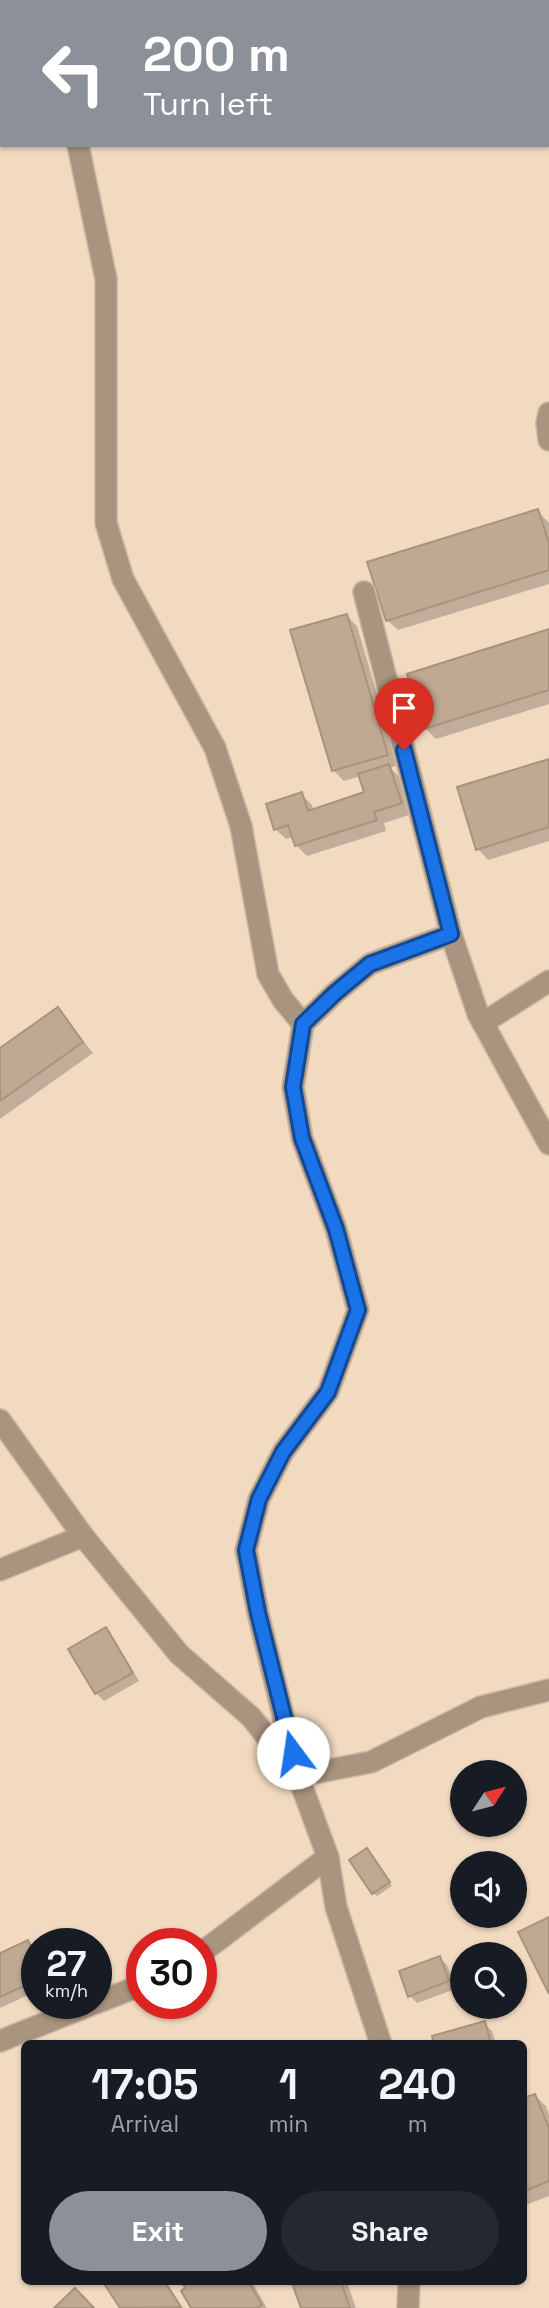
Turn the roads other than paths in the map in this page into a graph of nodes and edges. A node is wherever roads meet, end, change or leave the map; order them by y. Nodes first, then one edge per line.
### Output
1 (79, 147) edge
2 (549, 413) edge
3 (549, 440) edge
4 (365, 592) dead end
5 (451, 934) junction
6 (549, 981) edge
7 (483, 1023) junction
8 (303, 1024) junction
9 (549, 1144) edge
10 (0, 1420) edge
11 (83, 1535) junction
12 (0, 1570) edge
13 (549, 1690) edge
14 (298, 1776) junction
15 (328, 1857) junction
16 (217, 1941) edge
17 (55, 2019) edge
18 (380, 2040) edge
19 (0, 2041) edge
20 (409, 2285) edge
21 (408, 2308) edge

1 - 8 street
2 - 3 street
4 - 5 street
5 - 7 street
5 - 8 street
6 - 7 street
7 - 9 street
8 - 14 street
10 - 11 street
11 - 12 street
11 - 14 street
13 - 14 street
14 - 15 street
15 - 16 street
15 - 18 street
17 - 19 street
20 - 21 street

